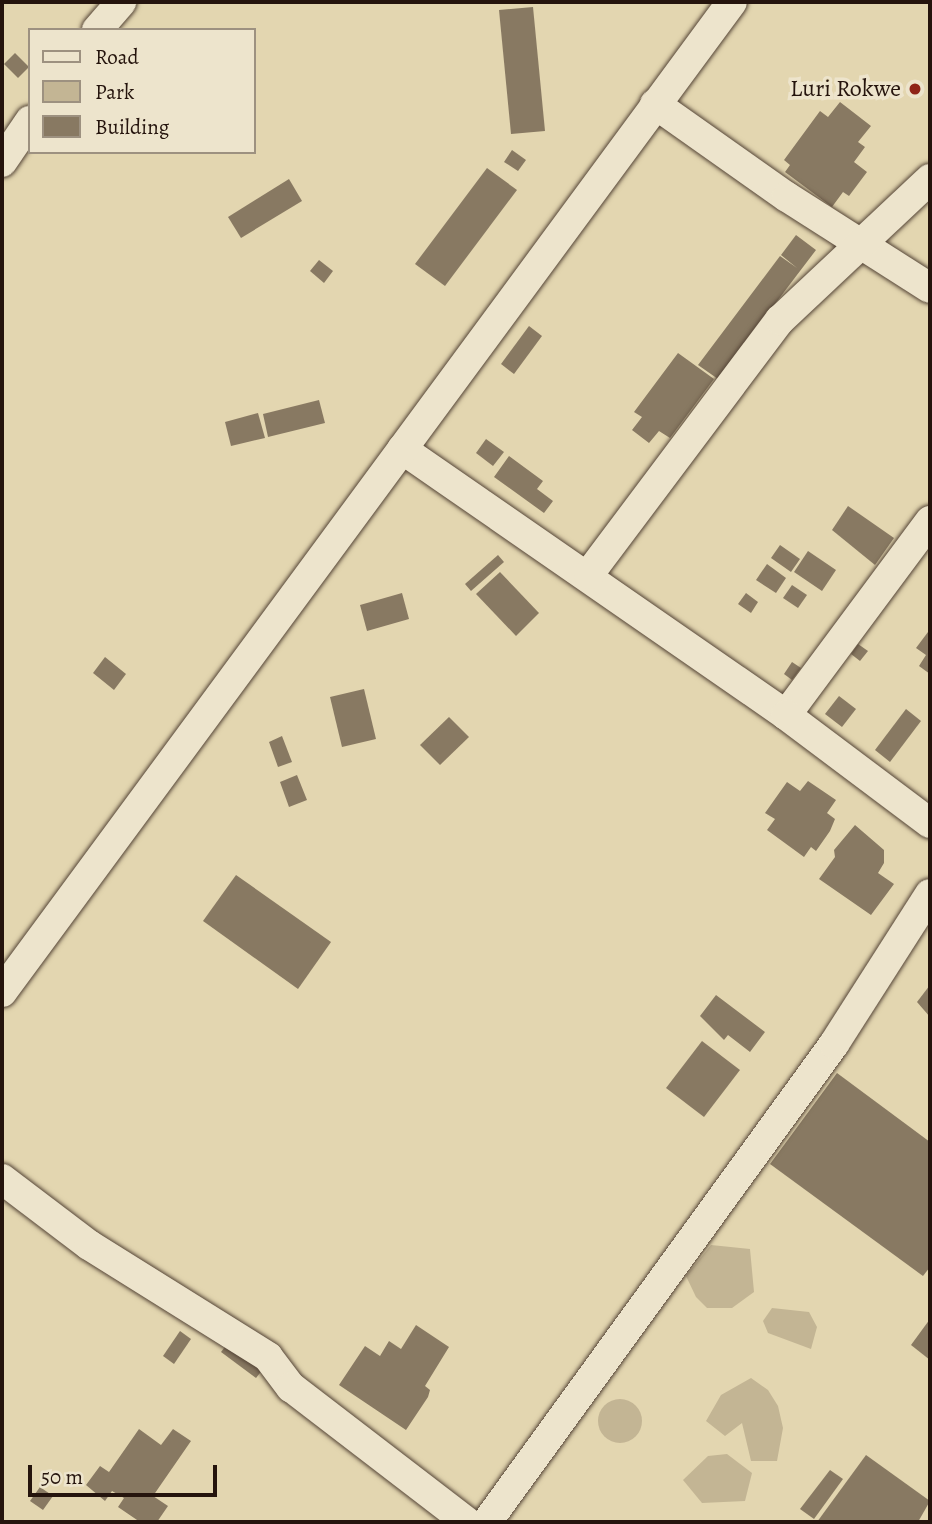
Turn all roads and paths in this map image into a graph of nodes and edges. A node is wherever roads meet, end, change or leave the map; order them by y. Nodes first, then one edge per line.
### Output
1 (121, 2) edge
2 (732, 2) edge
3 (99, 28) edge
4 (655, 104) junction
5 (28, 124) edge
6 (2, 162) edge
7 (930, 179) edge
8 (862, 244) junction
9 (930, 288) edge
10 (402, 449) junction
11 (930, 521) edge
12 (589, 574) junction
13 (786, 715) junction
14 (930, 822) edge
15 (930, 894) edge
16 (2, 992) edge
17 (2, 1179) edge
18 (467, 1522) edge
19 (487, 1522) edge

1 - 3 street
2 - 4 street
4 - 8 street
4 - 10 street
5 - 6 street
7 - 8 street
8 - 9 street
8 - 12 street
10 - 12 street
10 - 16 street
11 - 13 street
12 - 13 street
13 - 14 street
15 - 19 street
17 - 18 street

